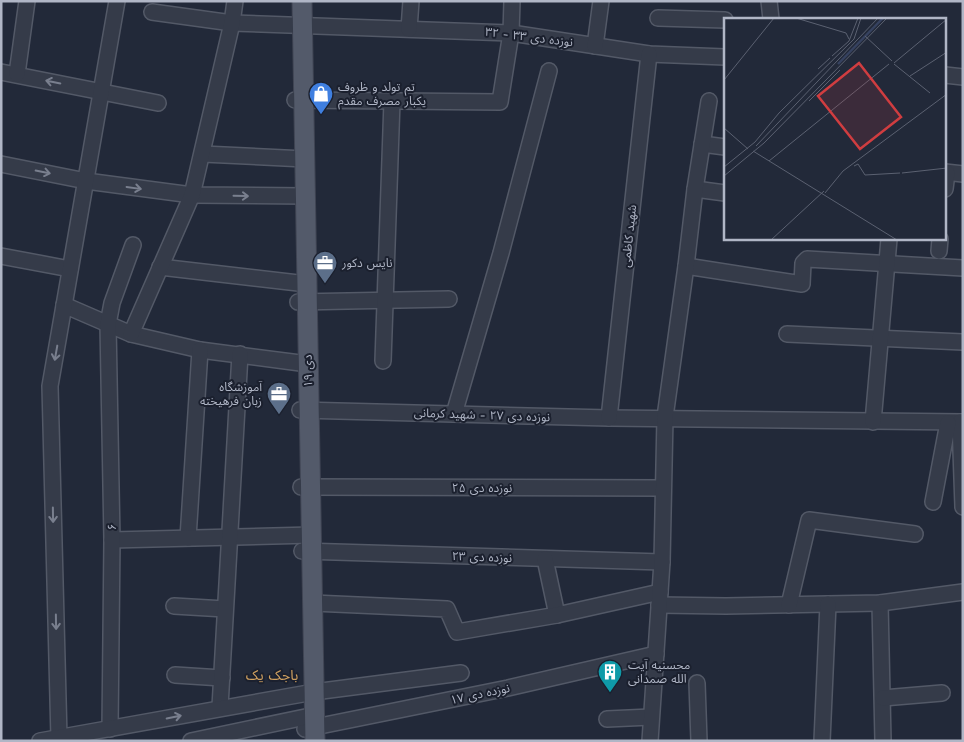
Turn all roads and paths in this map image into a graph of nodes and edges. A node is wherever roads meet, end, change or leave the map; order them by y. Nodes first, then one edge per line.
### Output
1 (27, 1) edge
2 (117, 1) edge
3 (235, 1) edge
4 (294, 1) edge
5 (302, 1) edge
6 (411, 1) edge
7 (512, 1) edge
8 (600, 1) edge
9 (769, 1) edge
10 (190, 9) edge
11 (152, 12) dead end
12 (658, 18) dead end
13 (771, 18) edge
14 (724, 20) edge
15 (232, 23) junction
16 (298, 24) junction
17 (409, 29) junction
18 (511, 33) junction
19 (595, 46) junction
20 (649, 54) junction
21 (724, 58) edge
22 (549, 71) dead end
23 (1, 72) edge
24 (17, 74) junction
25 (946, 75) edge
26 (963, 76) edge
27 (101, 91) junction
28 (299, 100) junction
29 (392, 101) junction
30 (709, 101) dead end
31 (158, 103) dead end
32 (702, 144) junction
33 (724, 147) edge
34 (203, 154) junction
35 (300, 158) junction
36 (1, 164) edge
37 (946, 172) edge
38 (963, 174) edge
39 (86, 181) junction
40 (695, 189) junction
41 (724, 193) edge
42 (192, 196) junction
43 (301, 197) junction
44 (889, 240) edge
45 (133, 245) dead end
46 (1, 256) edge
47 (887, 264) junction
48 (686, 266) junction
49 (160, 267) junction
50 (963, 268) edge
51 (70, 269) junction
52 (302, 293) junction
53 (448, 299) dead end
54 (384, 300) junction
55 (64, 305) junction
56 (108, 324) junction
57 (131, 334) junction
58 (787, 334) dead end
59 (880, 338) junction
60 (963, 342) edge
61 (200, 350) junction
62 (240, 354) junction
63 (384, 361) dead end
64 (303, 364) junction
65 (304, 410) junction
66 (454, 414) junction
67 (665, 417) junction
68 (609, 418) junction
69 (873, 422) junction
70 (957, 423) edge
71 (962, 485) edge
72 (306, 488) junction
73 (663, 488) junction
74 (933, 502) dead end
75 (963, 506) edge
76 (915, 534) dead end
77 (188, 538) junction
78 (229, 538) junction
79 (112, 540) junction
80 (307, 543) junction
81 (545, 559) junction
82 (662, 562) junction
83 (963, 592) edge
84 (659, 599) junction
85 (313, 603) junction
86 (880, 603) junction
87 (828, 604) junction
88 (789, 605) junction
89 (174, 606) dead end
90 (225, 610) junction
91 (557, 615) junction
92 (656, 654) junction
93 (462, 673) dead end
94 (175, 675) dead end
95 (222, 678) junction
96 (697, 684) dead end
97 (309, 693) junction
98 (942, 693) dead end
99 (883, 698) junction
100 (220, 707) junction
101 (651, 717) junction
102 (607, 719) dead end
103 (310, 728) edge
104 (110, 729) junction
105 (126, 734) edge
106 (66, 738) edge
107 (40, 741) edge
108 (191, 741) edge
109 (650, 741) edge
110 (699, 741) edge
111 (822, 741) edge
112 (883, 741) edge

1 - 24 street
2 - 27 street
3 - 15 street
4 - 16 main road, ۱۹ دی
5 - 16 main road, ۱۹ دی
6 - 17 street
7 - 18 street
8 - 19 street
9 - 13 street
10 - 11 street, ۳۲ - نوزده دی ۳۳
10 - 15 street, ۳۲ - نوزده دی ۳۳
12 - 14 street
15 - 16 street, ۳۲ - نوزده دی ۳۳
15 - 34 street
16 - 17 street, ۳۲ - نوزده دی ۳۳
16 - 28 main road, ۱۹ دی
17 - 18 street, ۳۲ - نوزده دی ۳۳
18 - 19 street, ۳۲ - نوزده دی ۳۳
18 - 29 street
19 - 20 street, ۳۲ - نوزده دی ۳۳
20 - 21 street, ۳۲ - نوزده دی ۳۳
20 - 68 street, شهید کاظمی
22 - 66 street
23 - 24 street
27 -> 24 street
25 - 26 street
27 - 31 street
27 - 39 street
28 - 29 street
28 - 35 main road, ۱۹ دی
29 - 54 street
30 - 32 street
32 - 33 street
32 - 40 street
34 - 35 street
34 - 42 street
35 - 43 main road, ۱۹ دی
36 -> 39 street
37 - 38 street
39 -> 42 street
39 - 51 street
40 - 41 street
40 - 48 street
42 -> 43 street
42 - 49 street
43 - 52 main road, ۱۹ دی
44 - 47 street
45 - 56 street, ۶
46 - 51 street
47 - 48 street
47 - 50 street
47 - 59 street
48 - 67 street
49 - 52 street
49 - 57 street
51 - 55 street
52 - 54 street
52 - 64 main road, ۱۹ دی
53 - 54 street
54 - 63 street
55 - 56 street
55 -> 106 street
56 - 57 street
56 - 79 street, ۶
57 - 61 street
58 - 59 street
59 - 60 street
59 - 69 street
61 - 62 street
61 - 77 street
62 - 64 street
62 - 78 street
64 - 65 main road, ۱۹ دی
65 - 66 street, نوزده دی ۲۷ - شهید کرمانی
65 - 72 main road, ۱۹ دی
66 - 68 street, نوزده دی ۲۷ - شهید کرمانی
67 - 68 street, نوزده دی ۲۷ - شهید کرمانی
67 - 69 street, نوزده دی ۲۷ - شهید کرمانی
67 - 73 street
69 - 70 street, نوزده دی ۲۷ - شهید کرمانی
70 - 71 street
70 - 74 street
71 - 75 street
72 - 73 street, نوزده دی ۲۵
72 - 80 main road, ۱۹ دی
73 - 82 street
76 - 88 street
77 - 78 street, نوزده دی ۲۳
77 - 79 street, نوزده دی ۲۳
78 - 80 street, نوزده دی ۲۳
78 - 90 street
79 - 104 street, ۶
80 - 81 street, نوزده دی ۲۳
80 - 85 main road, ۱۹ دی
80 - 97 main road, ۱۹ دی
81 - 82 street, نوزده دی ۲۳
81 - 91 street
82 - 84 street
83 - 86 street
84 - 88 street
84 - 91 street
84 - 92 street
85 - 91 street
85 - 97 main road, ۱۹ دی
86 - 87 street
86 - 99 street
87 - 88 street
87 - 111 street
89 - 90 street
90 - 95 street
92 - 101 street
92 - 103 street, نوزده دی ۱۷
93 - 97 street
94 - 95 street
95 - 100 street
96 - 110 street
97 - 100 street
97 - 103 main road, ۱۹ دی
98 - 99 street
99 - 112 street
105 -> 100 street
101 - 102 street
101 - 109 street
103 - 108 street, نوزده دی ۱۷
104 - 105 street
104 - 106 street
106 - 107 street

